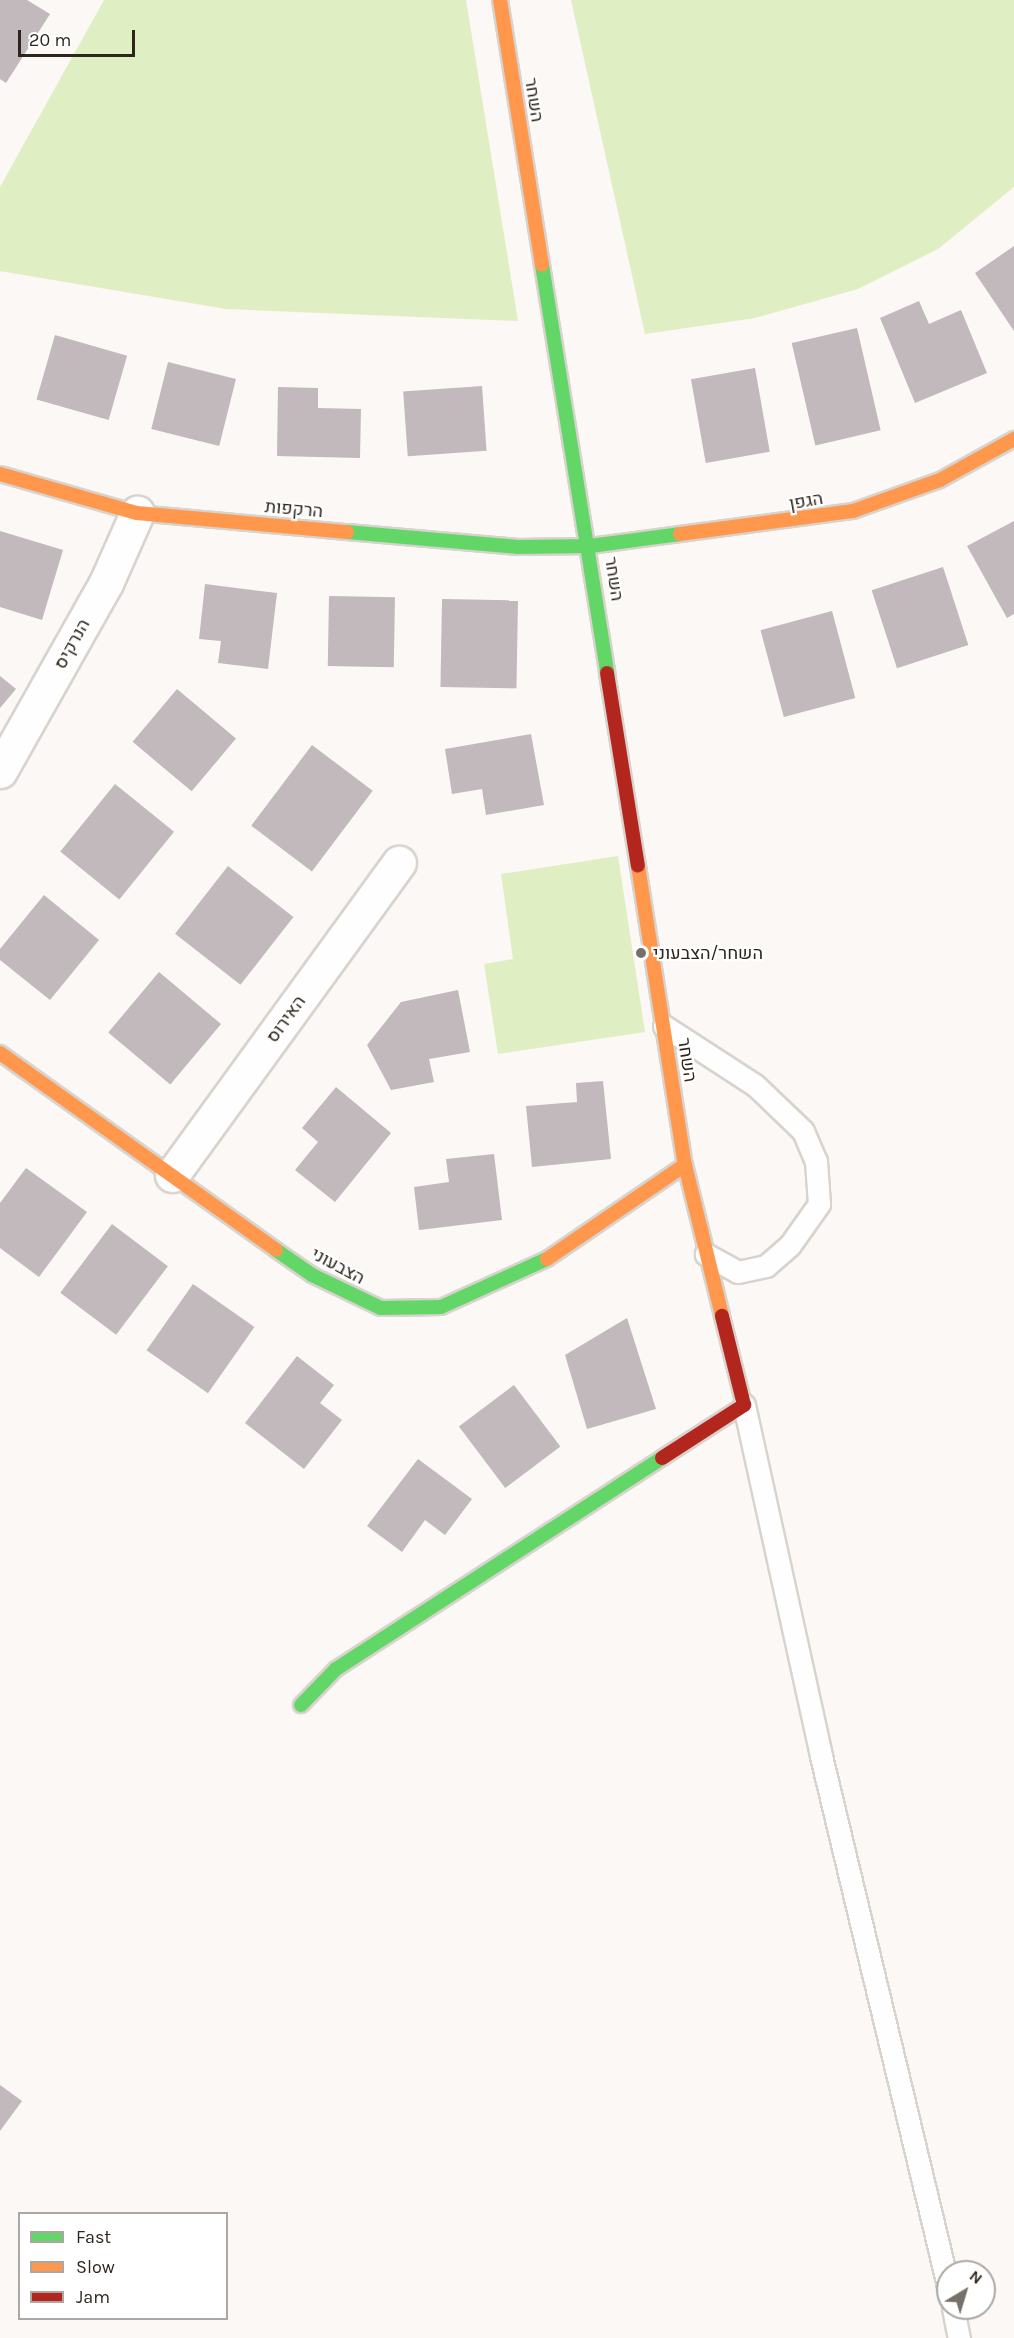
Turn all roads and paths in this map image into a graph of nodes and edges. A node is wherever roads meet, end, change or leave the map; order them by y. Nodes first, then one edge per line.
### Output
1 (500, 0) edge
2 (1014, 439) edge
3 (0, 474) edge
4 (138, 513) junction
5 (590, 546) junction
6 (0, 771) edge
7 (399, 863) dead end
8 (664, 1026) junction
9 (0, 1053) edge
10 (686, 1165) junction
11 (172, 1175) junction
12 (706, 1254) junction
13 (744, 1405) junction
14 (300, 1705) dead end
15 (942, 2260) edge
16 (955, 2320) edge
17 (959, 2338) edge

1 - 5 street, השחר
2 - 5 street, הגפן
3 - 4 street, הרקפות
4 - 5 street, הרקפות
4 - 6 street, הנרקיס
5 - 8 street, השחר
7 - 11 street, האירוס
8 - 10 street, השחר
8 - 12 lane
9 - 11 street, הצבעוני
10 - 11 street, הצבעוני
10 - 12 street, השחר
12 - 13 street, השחר
13 - 14 street
13 - 15 lane
16 - 17 lane

